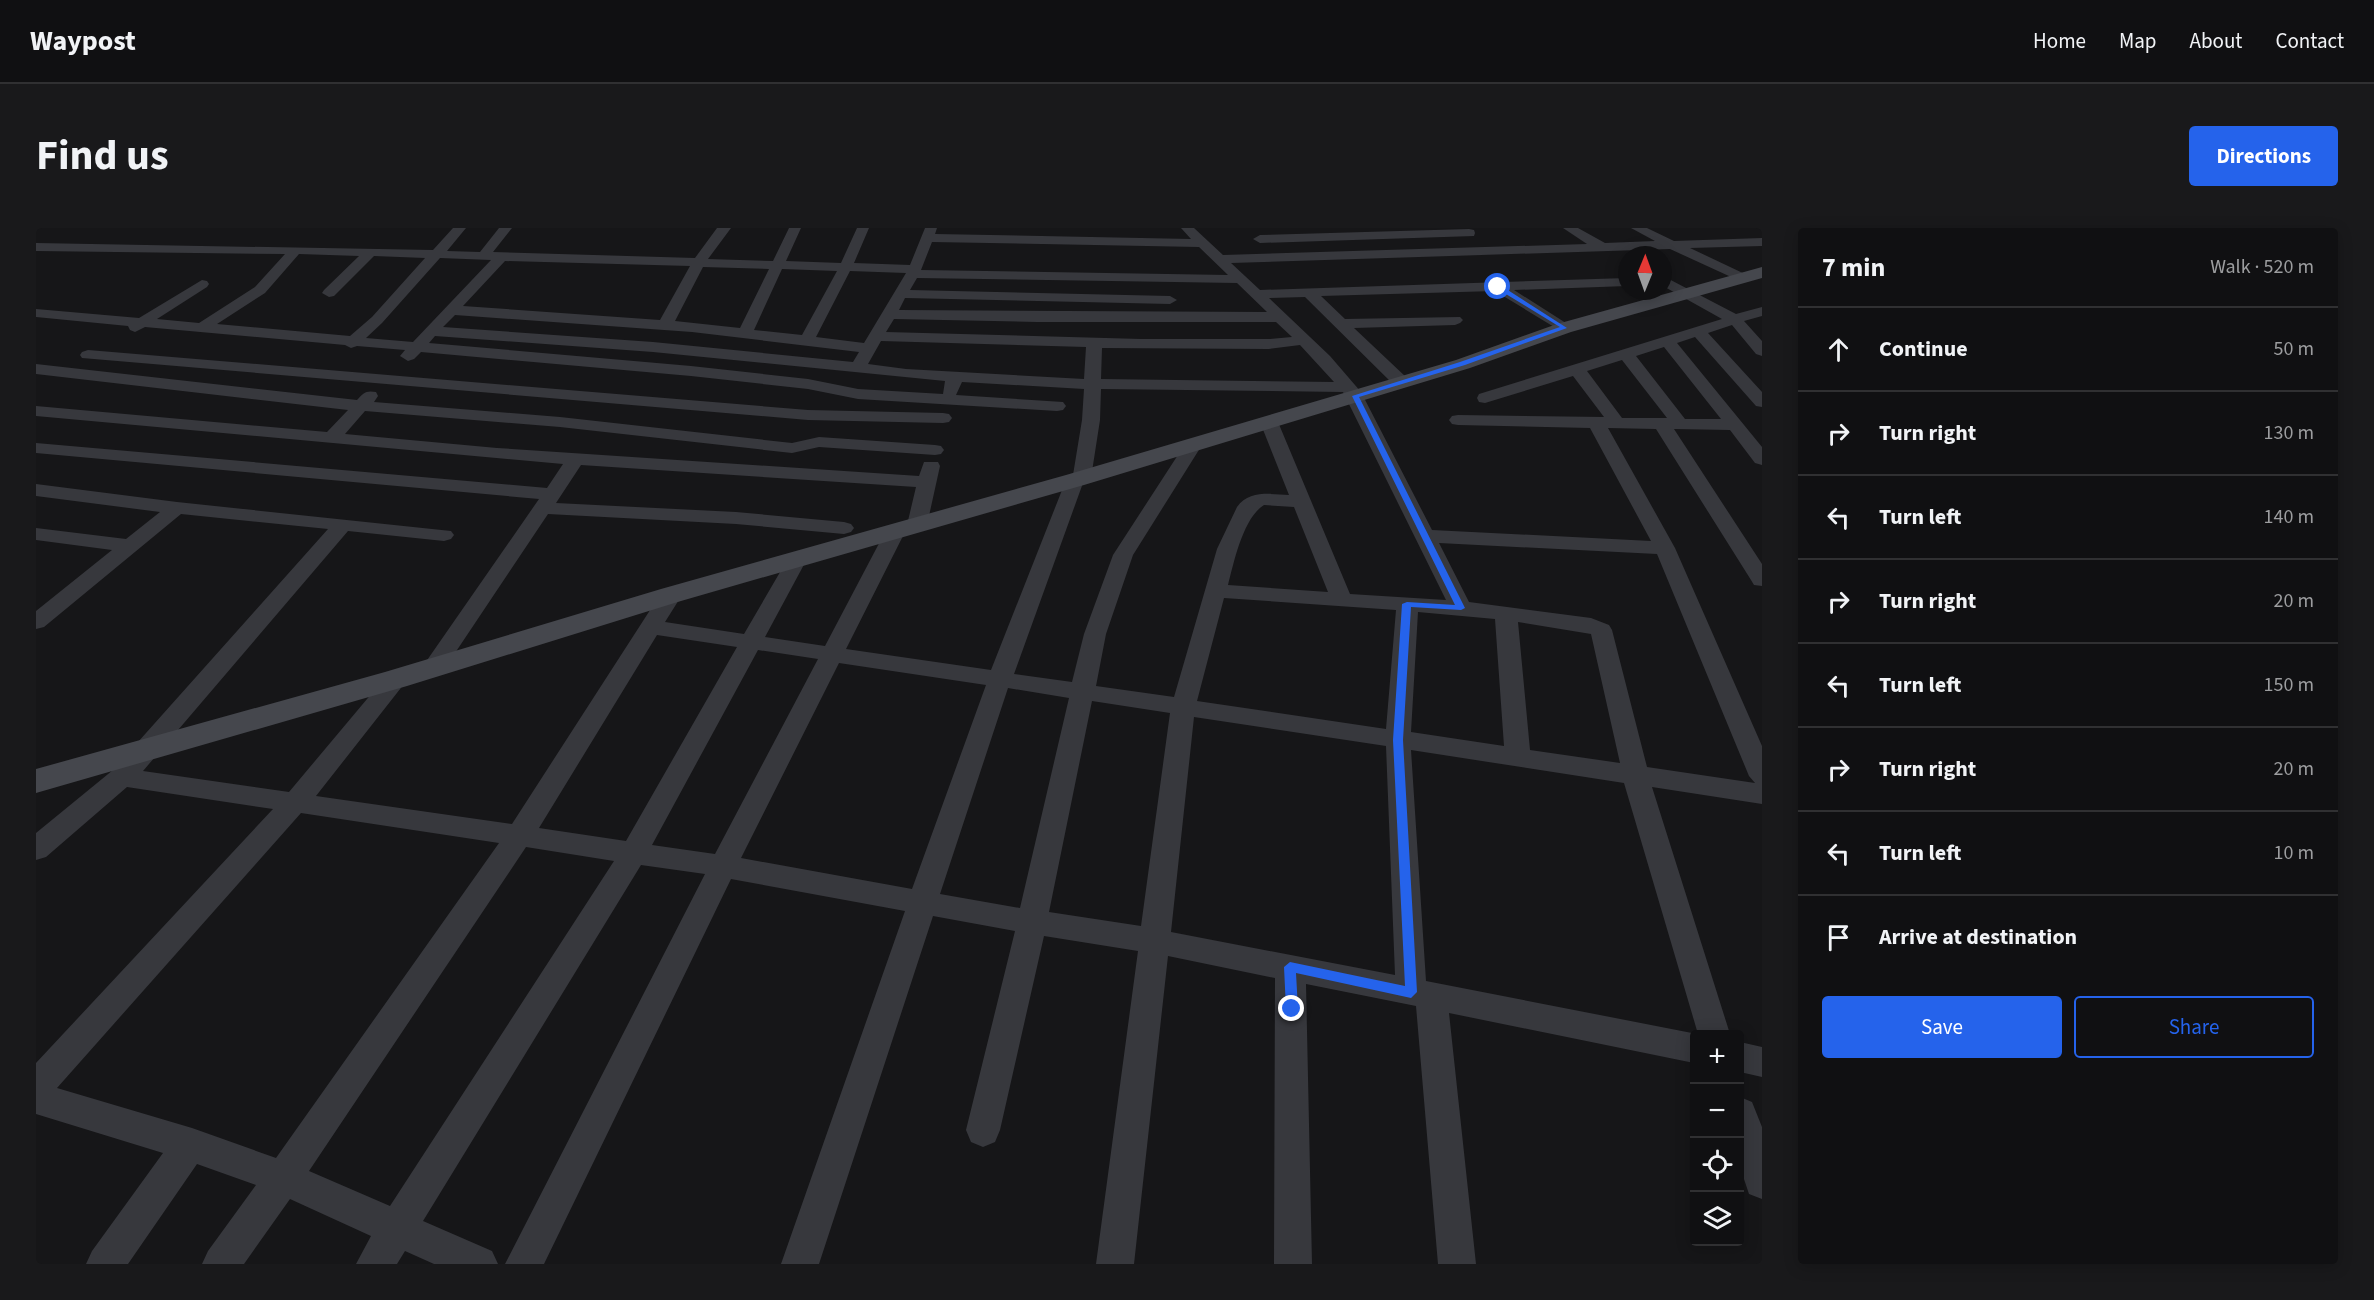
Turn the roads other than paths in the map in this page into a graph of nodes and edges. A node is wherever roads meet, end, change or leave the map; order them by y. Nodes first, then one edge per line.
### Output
1 (460, 228) edge
2 (506, 228) edge
3 (725, 228) edge
4 (795, 228) edge
5 (863, 228) edge
6 (1187, 228) edge
7 (1637, 228) edge
8 (1708, 228) edge
9 (1572, 230) edge
10 (1418, 231) edge
11 (1551, 231) dead end
12 (929, 233) edge
13 (1481, 233) dead end
14 (1260, 239) dead end
15 (1762, 242) edge
16 (1203, 243) junction
17 (1742, 243) junction
18 (1673, 246) junction
19 (36, 247) edge
20 (1604, 247) junction
21 (295, 250) junction
22 (1447, 251) junction
23 (371, 252) junction
24 (437, 254) junction
25 (484, 255) junction
26 (1618, 255) edge
27 (502, 256) junction
28 (701, 262) junction
29 (779, 264) junction
30 (920, 264) junction
31 (1205, 264) dead end
32 (846, 266) junction
33 (1232, 269) junction
34 (1262, 275) dead end
35 (1752, 275) edge
36 (1618, 282) edge
37 (202, 284) dead end
38 (1672, 285) edge
39 (1498, 287) junction
40 (1308, 292) junction
41 (329, 293) dead end
42 (900, 294) junction
43 (1688, 294) junction
44 (1260, 297) junction
45 (1186, 300) dead end
46 (1242, 301) dead end
47 (451, 310) junction
48 (1762, 312) edge
49 (36, 313) edge
50 (889, 314) junction
51 (1280, 317) junction
52 (1455, 320) dead end
53 (1735, 320) junction
54 (140, 324) junction
55 (666, 324) junction
56 (1341, 324) junction
57 (1564, 328) junction
58 (200, 329) junction
59 (1697, 330) junction
60 (432, 331) junction
61 (745, 333) junction
62 (807, 340) junction
63 (1304, 340) junction
64 (1667, 340) junction
65 (872, 342) junction
66 (1094, 342) junction
67 (351, 343) junction
68 (415, 348) junction
69 (1762, 351) edge
70 (1625, 353) junction
71 (88, 355) junction
72 (858, 367) junction
73 (36, 369) edge
74 (1577, 369) junction
75 (60, 371) junction
76 (954, 377) junction
77 (385, 381) junction
78 (1401, 382) junction
79 (1092, 392) junction
80 (1351, 392) junction
81 (1485, 398) dead end
82 (948, 399) junction
83 (1242, 401) dead end
84 (1762, 402) edge
85 (361, 406) junction
86 (1057, 406) dead end
87 (36, 411) edge
88 (943, 418) junction
89 (1458, 420) dead end
90 (1269, 422) junction
91 (1671, 424) junction
92 (1736, 425) junction
93 (1606, 429) junction
94 (1484, 436) dead end
95 (331, 438) junction
96 (1193, 445) junction
97 (36, 448) edge
98 (935, 450) junction
99 (576, 459) junction
100 (1762, 459) edge
101 (1078, 479) junction
102 (928, 482) junction
103 (36, 490) edge
104 (549, 501) junction
105 (1302, 502) junction
106 (177, 508) junction
107 (344, 524) junction
108 (844, 528) dead end
109 (906, 529) junction
110 (36, 534) edge
111 (444, 535) dead end
112 (1426, 536) junction
113 (129, 546) junction
114 (1665, 548) junction
115 (797, 559) junction
116 (1762, 580) edge
117 (1214, 591) junction
118 (671, 595) junction
119 (1342, 600) junction
120 (1407, 604) junction
121 (1461, 608) junction
122 (1506, 613) junction
123 (36, 622) edge
124 (652, 627) junction
125 (752, 642) junction
126 (834, 653) junction
127 (435, 666) junction
128 (396, 679) junction
129 (999, 680) junction
130 (1082, 692) junction
131 (1183, 708) junction
132 (1398, 740) junction
133 (148, 747) junction
134 (1518, 758) junction
135 (1636, 776) junction
136 (1762, 776) edge
137 (122, 777) junction
138 (36, 781) edge
139 (1762, 794) edge
140 (295, 802) junction
141 (520, 835) junction
142 (36, 849) edge
143 (635, 851) junction
144 (723, 866) junction
145 (925, 901) junction
146 (1032, 922) junction
147 (1155, 941) junction
148 (1290, 967) junction
149 (1421, 994) junction
150 (1712, 1030) edge
151 (1690, 1047) edge
152 (1744, 1058) edge
153 (1762, 1062) edge
154 (36, 1088) edge
155 (36, 1098) edge
156 (1744, 1125) edge
157 (983, 1130) dead end
158 (190, 1145) junction
159 (283, 1179) junction
160 (1762, 1181) edge
161 (397, 1231) junction
162 (105, 1264) edge
163 (221, 1264) edge
164 (375, 1264) edge
165 (478, 1264) edge
166 (524, 1264) edge
167 (800, 1264) edge
168 (1115, 1264) edge
169 (1293, 1264) edge
170 (1457, 1264) edge

1 - 24 street
2 - 25 street
3 - 28 street
4 - 29 street
5 - 32 street
6 - 16 street
7 - 18 street
8 - 17 street
9 - 11 street
9 - 20 street
10 - 13 street
10 - 14 street
10 - 22 street
12 - 16 street
12 - 30 street
15 - 17 street
16 - 33 street
17 - 18 street
18 - 20 street
18 - 35 street
19 - 21 street
20 - 22 street
20 - 26 street
21 - 23 street
21 - 58 street
22 - 33 street
22 - 39 street
23 - 24 street
23 - 41 street
24 - 25 street
24 - 67 street
25 - 27 street
27 - 28 street
27 - 47 street
28 - 29 street
28 - 55 street
29 - 32 street
29 - 61 street
30 - 32 street
30 - 33 street
30 - 42 street
31 - 33 street
32 - 62 street
33 - 34 street
33 - 44 street
35 - 43 street
36 - 39 street
37 - 54 street
38 - 43 street
39 - 40 street
39 - 57 street
40 - 44 street
40 - 56 street
42 - 45 street
42 - 50 street
43 - 53 street
43 - 57 street
44 - 46 street
44 - 51 street
47 - 55 street
47 - 60 street
48 - 53 street
49 - 54 street
50 - 51 street
50 - 65 street
51 - 63 street
52 - 56 street
53 - 59 street
53 - 69 street
54 - 58 street
54 - 71 street
55 - 61 street
56 - 78 street
57 - 78 street
58 - 67 street
59 - 64 street
59 - 84 street
60 - 68 street
60 - 72 street
61 - 62 street
62 - 65 street
63 - 66 street
63 - 80 street
64 - 70 street
64 - 92 street
65 - 66 street
65 - 72 street
66 - 79 street
67 - 68 street
68 - 77 street
68 - 82 street
70 - 74 street
70 - 91 street
71 - 75 street
71 - 77 street
72 - 76 street
73 - 75 street
74 - 81 street
74 - 93 street
75 - 85 street
76 - 79 street
76 - 82 street
77 - 85 street
77 - 88 street
78 - 80 street
79 - 80 street
79 - 83 street
79 - 101 street
80 - 90 street
80 - 112 street
82 - 86 street
82 - 88 street
85 - 95 street
85 - 98 street
87 - 95 street
88 - 98 street
89 - 93 street
90 - 96 street
90 - 105 street
91 - 92 street
91 - 93 street
91 - 116 street
92 - 100 street
93 - 94 street
93 - 114 street
95 - 99 street
96 - 101 street
96 - 130 street
97 - 104 street
98 - 102 street
99 - 102 street
99 - 104 street
101 - 109 street
101 - 129 street
102 - 109 street
103 - 106 street
104 - 108 street
104 - 127 street
105 - 117 street
105 - 119 street
106 - 107 street
106 - 113 street
107 - 111 street
107 - 133 street
109 - 115 street
109 - 126 street
110 - 113 street
112 - 114 street
112 - 121 street
113 - 123 street
114 - 136 street
115 - 118 street
115 - 125 street
117 - 119 street
117 - 131 street
118 - 124 street
118 - 127 street
119 - 120 street
120 - 121 street
120 - 132 street
121 - 122 street
122 - 134 street
122 - 135 street
124 - 125 street
124 - 141 street
125 - 126 street
125 - 143 street
126 - 129 street
126 - 144 street
127 - 128 street
128 - 133 street
128 - 140 street
129 - 130 street
129 - 145 street
130 - 131 street
130 - 146 street
131 - 132 street
131 - 147 street
132 - 134 street
132 - 149 street
133 - 137 street
133 - 138 street
134 - 135 street
135 - 139 street
135 - 150 street
137 - 140 street
137 - 142 street
140 - 141 street
140 - 154 street
141 - 143 street
141 - 159 street
143 - 144 street
143 - 161 street
144 - 145 street
144 - 166 street
145 - 146 street
145 - 167 street
146 - 147 street
146 - 157 street
147 - 148 street
147 - 168 street
148 - 149 street
148 - 169 street
149 - 151 street
149 - 170 street
152 - 153 street
155 - 158 street
156 - 160 street
158 - 159 street
158 - 162 street
159 - 161 street
159 - 163 street
161 - 164 street
161 - 165 street

